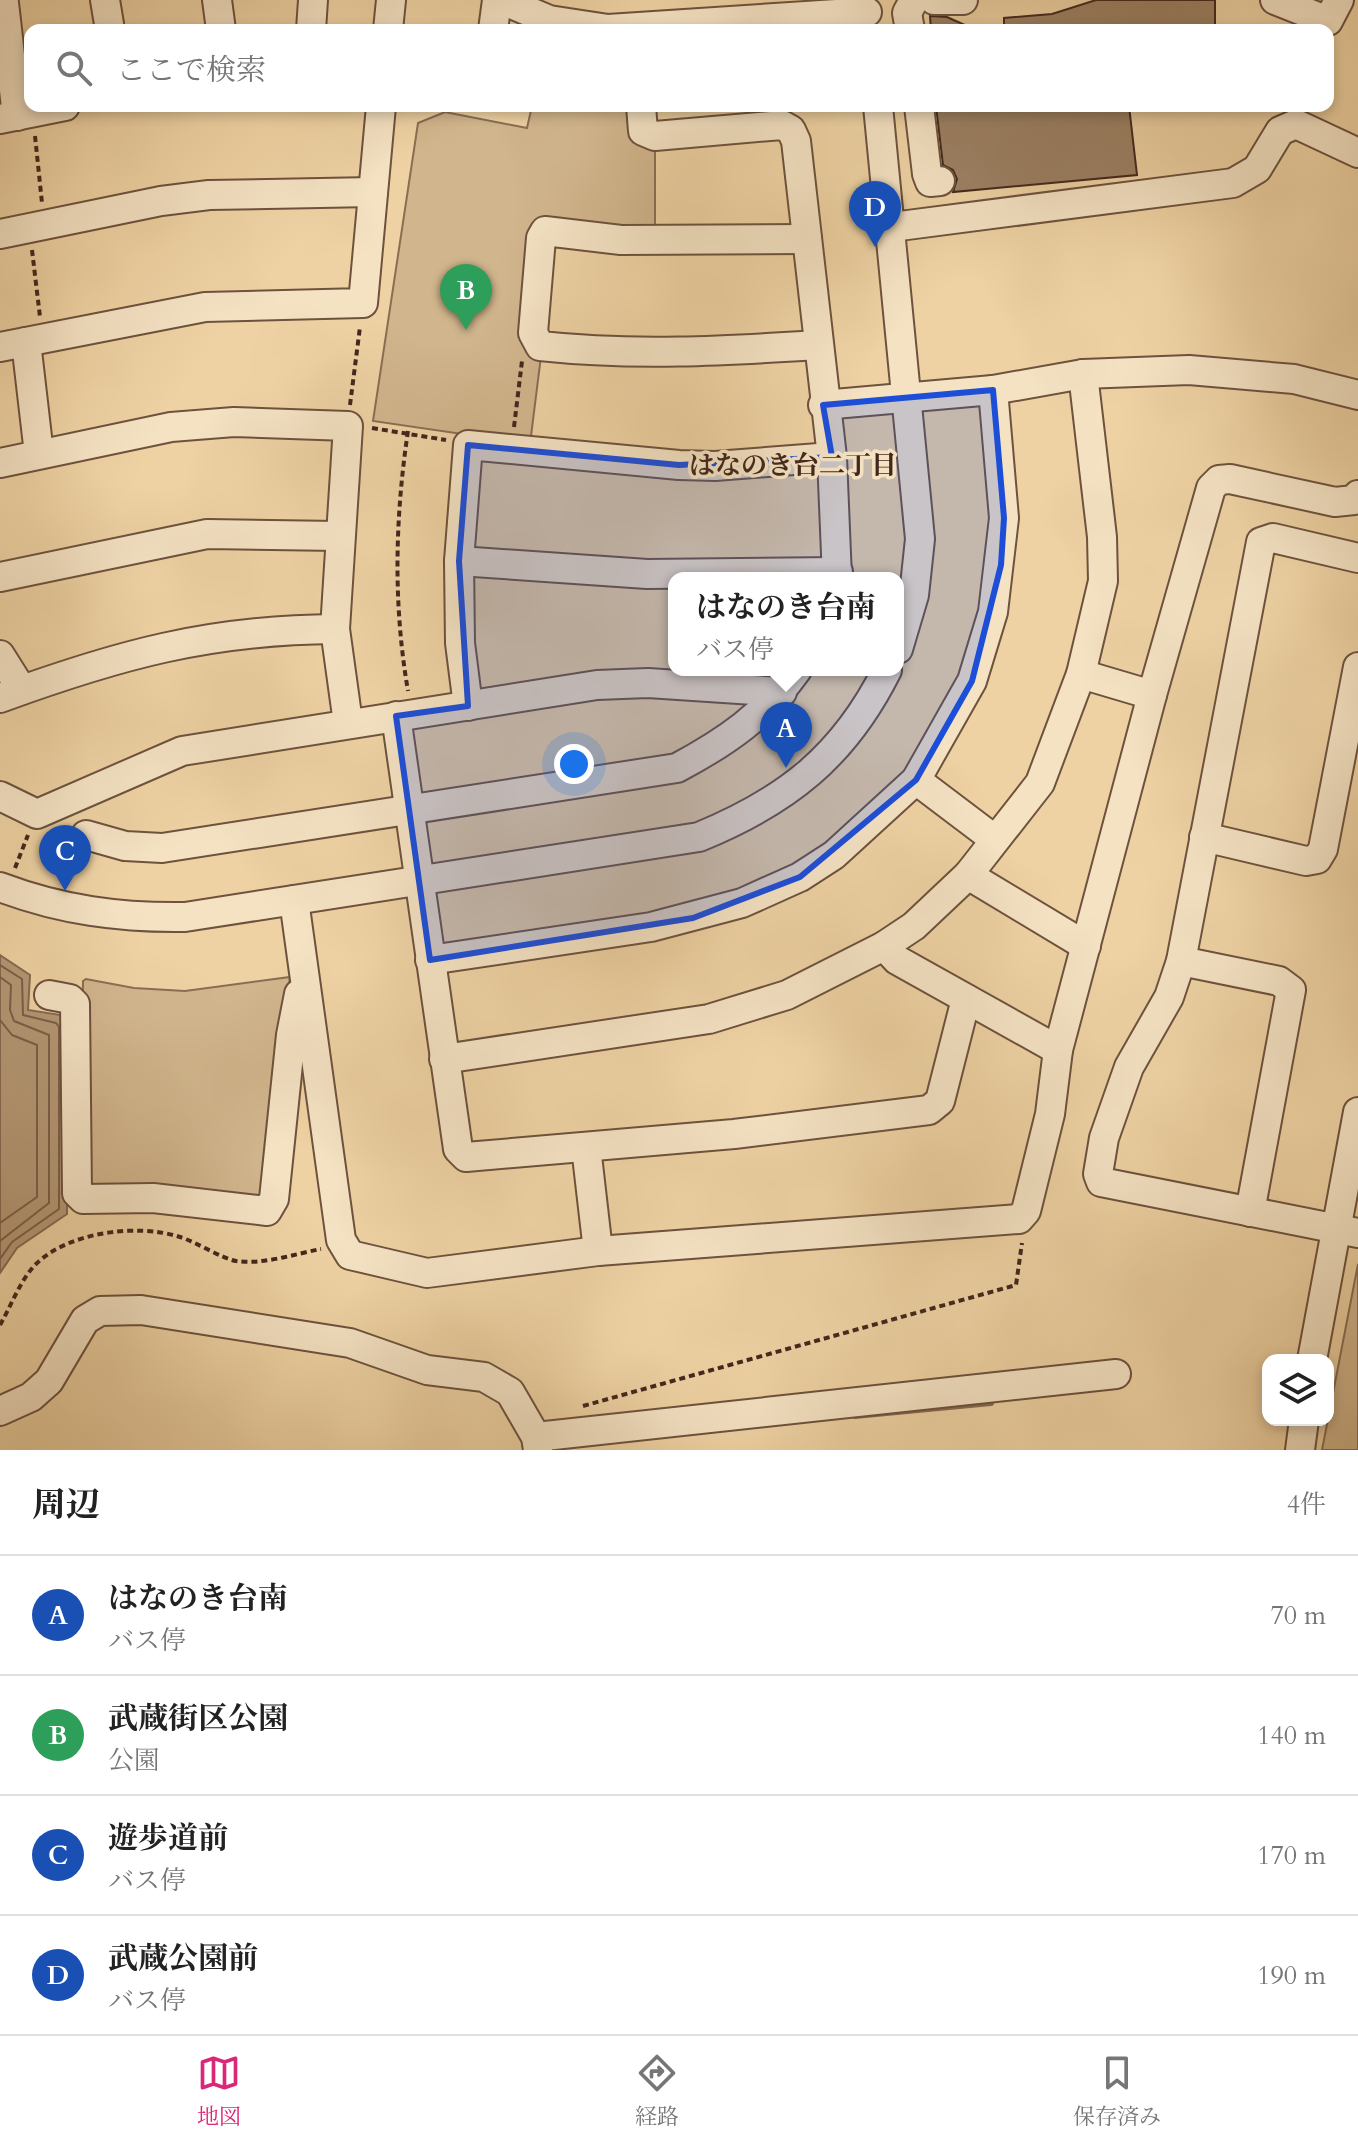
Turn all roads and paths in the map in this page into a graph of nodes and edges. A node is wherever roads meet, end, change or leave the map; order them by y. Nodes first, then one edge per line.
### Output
1 (105, 0) edge
2 (217, 0) edge
3 (313, 0) edge
4 (391, 0) edge
5 (500, 0) edge
6 (914, 0) edge
7 (934, 0) edge
8 (963, 0) edge
9 (1275, 0) edge
10 (1339, 0) edge
11 (0, 4) edge
12 (786, 9) edge
13 (867, 14) edge
14 (641, 18) edge
15 (109, 24) edge
16 (220, 24) edge
17 (311, 24) edge
18 (389, 24) edge
19 (494, 24) edge
20 (575, 24) edge
21 (909, 24) edge
22 (380, 112) edge
23 (641, 112) edge
24 (879, 112) edge
25 (920, 112) edge
26 (17, 116) edge
27 (1358, 153) edge
28 (940, 181) dead end
29 (373, 192) junction
30 (37, 227) junction
31 (892, 227) junction
32 (0, 234) edge
33 (807, 239) junction
34 (363, 303) junction
35 (533, 333) junction
36 (23, 343) edge
37 (817, 345) junction
38 (1083, 374) junction
39 (993, 390) junction
40 (1358, 395) edge
41 (908, 397) junction
42 (823, 405) junction
43 (348, 426) junction
44 (408, 431) junction
45 (468, 445) junction
46 (511, 451) junction
47 (39, 454) junction
48 (832, 457) junction
49 (0, 463) edge
50 (1358, 495) edge
51 (338, 536) junction
52 (1358, 558) edge
53 (459, 561) junction
54 (838, 572) edge
55 (668, 574) edge
56 (0, 577) edge
57 (335, 629) junction
58 (904, 629) edge
59 (0, 655) edge
60 (1358, 667) edge
61 (1081, 674) junction
62 (884, 676) edge
63 (790, 681) edge
64 (11, 694) edge
65 (1152, 695) junction
66 (468, 706) junction
67 (404, 714) junction
68 (348, 723) junction
69 (916, 780) junction
70 (0, 796) edge
71 (410, 807) junction
72 (37, 814) junction
73 (86, 835) dead end
74 (1204, 837) junction
75 (994, 839) junction
76 (968, 875) junction
77 (417, 879) junction
78 (6, 882) edge
79 (294, 900) junction
80 (884, 946) junction
81 (1086, 946) junction
82 (430, 960) junction
83 (1181, 961) junction
84 (303, 974) junction
85 (49, 995) dead end
86 (966, 999) junction
87 (1058, 1050) junction
88 (444, 1059) junction
89 (1358, 1112) edge
90 (586, 1147) junction
91 (1250, 1212) junction
92 (1023, 1216) junction
93 (1347, 1231) edge
94 (343, 1245) junction
95 (598, 1251) junction
96 (0, 1325) edge
97 (1314, 1354) edge
98 (1116, 1374) dead end
99 (573, 1409) dead end
100 (0, 1411) edge
101 (1303, 1426) edge
102 (537, 1443) edge
103 (1300, 1450) edge

1 - 15 street
2 - 16 street
3 - 17 street
4 - 18 street
5 - 19 street
5 - 20 street
6 - 21 street
7 - 8 street
9 - 10 street
11 - 26 street
12 - 13 street
12 - 14 street
22 - 29 street
23 - 33 street
24 - 31 street
25 - 28 street
26 - 30 path
27 - 31 street
29 - 30 street
29 - 34 street
30 - 32 street
30 - 36 path
31 - 41 street
33 - 35 street
33 - 37 street
34 - 36 street
34 - 43 path
35 - 37 street
35 - 46 path
36 - 47 street
37 - 42 street
38 - 39 street
38 - 40 street
38 - 61 street
39 - 41 street
39 - 69 street
41 - 42 street
41 - 58 street
42 - 48 street
43 - 44 path
43 - 47 street
43 - 51 street
44 - 45 path
44 - 67 path
45 - 46 street
45 - 53 street
46 - 48 street
47 - 49 street
48 - 54 street
50 - 65 street
51 - 56 street
51 - 57 street
52 - 74 street
53 - 55 street
53 - 66 street
57 - 64 street
57 - 68 street
59 - 64 street
60 - 74 street
61 - 65 street
61 - 75 street
62 - 77 street
63 - 66 street
63 - 71 street
65 - 81 street
66 - 67 street
67 - 68 street
67 - 71 street
68 - 72 street
69 - 75 street
69 - 82 street
70 - 72 street
71 - 73 street
71 - 77 street
72 - 78 path
74 - 83 street
75 - 76 street
76 - 80 street
76 - 81 street
77 - 79 street
77 - 82 street
78 - 79 street
79 - 84 street
80 - 86 street
80 - 88 street
81 - 87 street
82 - 88 street
83 - 91 street
83 - 91 street
84 - 85 street
84 - 94 street
86 - 87 street
86 - 90 street
87 - 92 street
88 - 90 street
89 - 93 street
90 - 95 street
91 - 93 street
92 - 95 street
92 - 99 path
93 - 97 street
94 - 95 street
94 - 96 path
98 - 102 street
100 - 102 street
101 - 103 street

